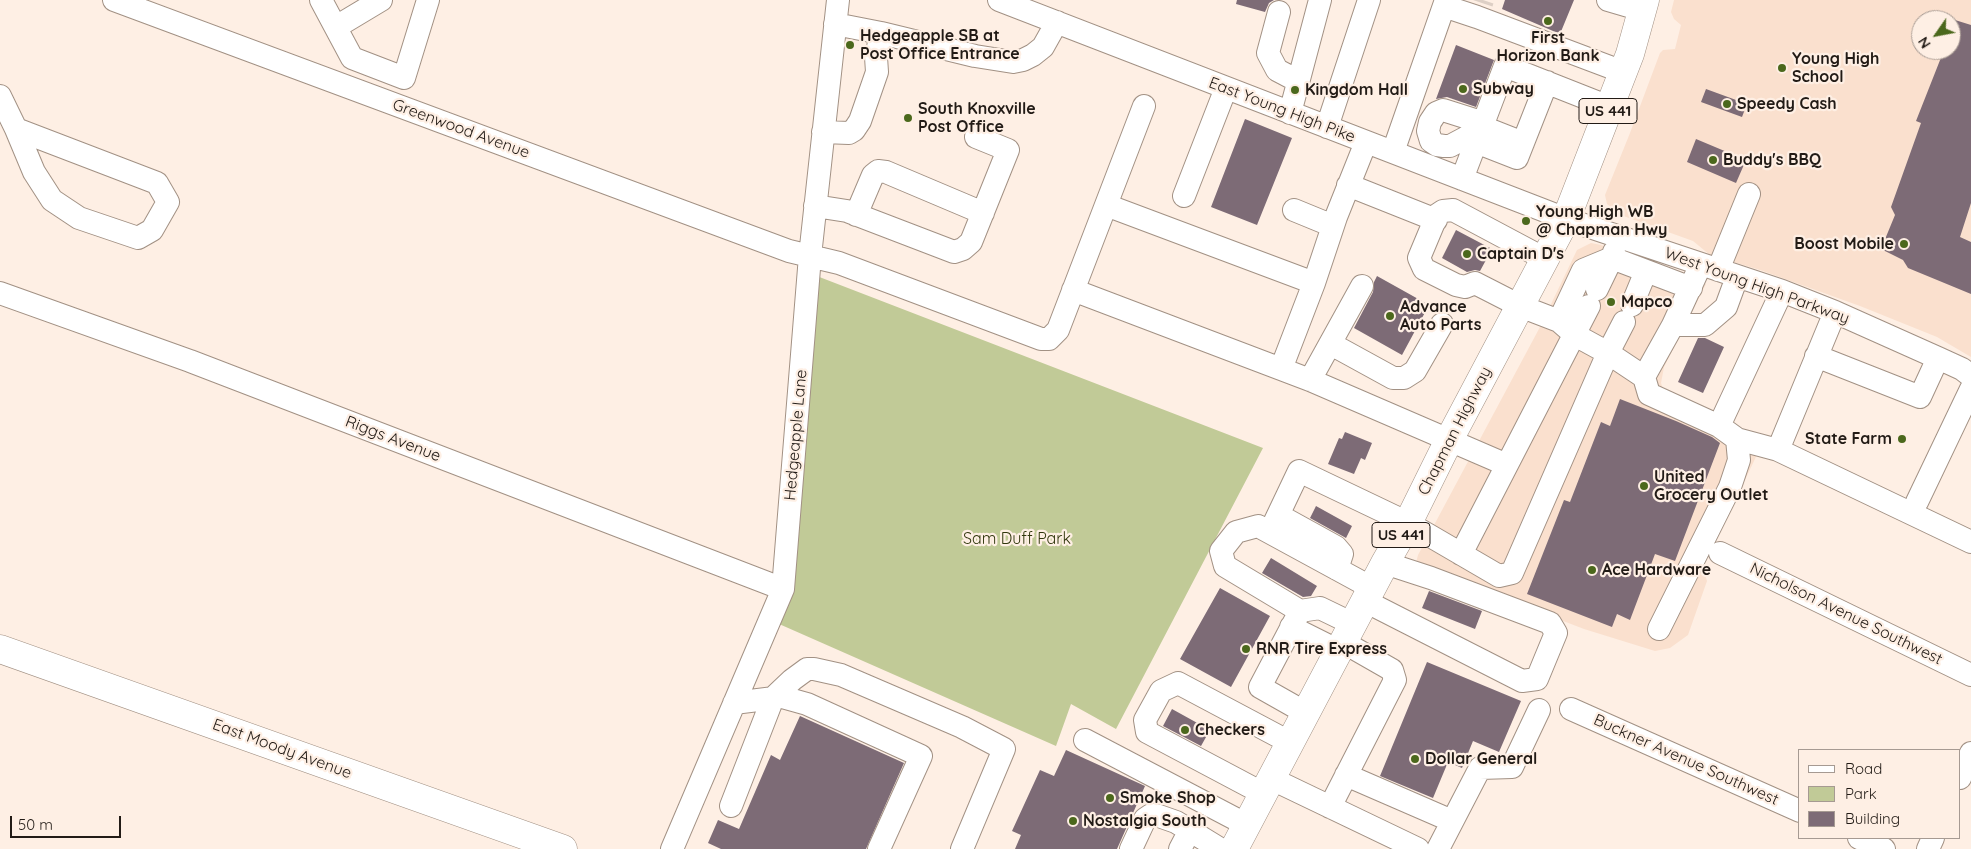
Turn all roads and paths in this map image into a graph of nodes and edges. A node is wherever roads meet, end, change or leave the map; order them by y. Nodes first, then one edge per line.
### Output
1 (114, 0) edge
2 (322, 0) edge
3 (381, 0) edge
4 (428, 0) edge
5 (838, 0) edge
6 (999, 0) edge
7 (1320, 0) edge
8 (1369, 0) edge
9 (1608, 0) edge
10 (1445, 3) edge
11 (1643, 5) edge
12 (1279, 12) dead end
13 (1057, 22) junction
14 (835, 24) junction
15 (336, 27) junction
16 (881, 33) junction
17 (352, 58) junction
18 (1623, 72) junction
19 (1298, 81) junction
20 (1547, 82) junction
21 (344, 86) junction
22 (1226, 88) junction
23 (0, 96) edge
24 (1144, 106) dead end
25 (1609, 107) junction
26 (1290, 113) junction
27 (1327, 127) junction
28 (16, 129) junction
29 (1481, 131) junction
30 (823, 132) junction
31 (976, 137) dead end
32 (1366, 142) junction
33 (1393, 152) junction
34 (1462, 179) junction
35 (1348, 185) junction
36 (1749, 194) dead end
37 (1184, 196) dead end
38 (1106, 205) junction
39 (815, 206) junction
40 (1294, 210) dead end
41 (983, 213) junction
42 (856, 215) junction
43 (1436, 220) junction
44 (1566, 220) junction
45 (1333, 226) junction
46 (1503, 238) junction
47 (1616, 248) junction
48 (810, 256) junction
49 (1545, 259) junction
50 (1719, 270) junction
51 (1646, 271) junction
52 (1314, 283) junction
53 (1475, 283) junction
54 (1362, 286) dead end
55 (1692, 288) junction
56 (1073, 290) junction
57 (1782, 291) junction
58 (0, 292) edge
59 (1520, 306) junction
60 (1835, 312) junction
61 (1442, 324) dead end
62 (1673, 325) junction
63 (1567, 328) junction
64 (1331, 344) junction
65 (1608, 353) junction
66 (1816, 356) junction
67 (1938, 358) junction
68 (1281, 369) junction
69 (1971, 376) edge
70 (1644, 377) junction
71 (1310, 380) junction
72 (1971, 389) edge
73 (1728, 433) junction
74 (1449, 440) junction
75 (1778, 450) junction
76 (1507, 465) junction
77 (1917, 502) dead end
78 (1274, 524) junction
79 (1408, 524) junction
80 (1971, 542) edge
81 (1720, 553) dead end
82 (1461, 554) junction
83 (1385, 563) junction
84 (783, 589) junction
85 (1295, 619) junction
86 (1354, 621) junction
87 (1659, 629) dead end
88 (0, 649) edge
89 (1971, 675) edge
90 (773, 698) junction
91 (734, 703) junction
92 (1571, 708) dead end
93 (1539, 710) dead end
94 (1306, 714) junction
95 (1147, 732) junction
96 (1085, 740) dead end
97 (1291, 743) junction
98 (1971, 753) edge
99 (1132, 765) junction
100 (1346, 775) junction
101 (1961, 776) edge
102 (1268, 786) junction
103 (731, 806) dead end
104 (1330, 807) junction
105 (1798, 810) edge
106 (1452, 821) junction
107 (1861, 839) edge
108 (1185, 840) edge
109 (1377, 840) edge
110 (1239, 843) edge
111 (563, 849) edge
112 (672, 849) edge
113 (879, 849) edge
114 (962, 849) edge
115 (1132, 849) edge
116 (1418, 849) edge
117 (1438, 849) edge
118 (1884, 849) edge

1 - 21 street, Greenwood Avenue
2 - 15 street
3 - 15 street
4 - 17 street
5 - 14 street, Hedgeapple Lane
6 - 13 street, East Young High Pike
7 - 19 street
8 - 27 street
9 - 11 street
10 - 18 street
10 - 33 street
11 - 18 main road, Chapman Highway / US 441
12 - 19 street
13 - 16 street
13 - 22 street, East Young High Pike
14 - 16 street
14 - 30 street, Hedgeapple Lane
15 - 17 street
16 - 30 street
17 - 21 street
18 - 25 main road, Chapman Highway / US 441
19 - 26 street
20 - 25 street
20 - 29 street
20 - 29 street
21 - 48 street, Greenwood Avenue
22 - 26 street, East Young High Pike
22 - 37 street
23 - 28 street
24 - 38 street
25 - 44 main road, Chapman Highway / US 441
26 - 27 street, East Young High Pike
27 - 32 street, East Young High Pike
28 - 28 street
29 - 34 street
30 - 39 street, Hedgeapple Lane
31 - 41 street
32 - 33 street, East Young High Pike
32 - 35 street
33 - 34 street, East Young High Pike
34 - 44 street, East Young High Pike
35 - 43 street
35 - 45 street
36 - 50 street
38 - 52 street
38 - 56 street
39 - 42 street
39 - 48 street, Hedgeapple Lane
40 - 45 street
41 - 42 street
41 - 42 street
43 - 46 street
43 - 53 street
44 - 47 street, West Young High Parkway
44 - 49 main road, Chapman Highway / US 441
45 - 52 street
46 - 49 street
46 - 53 street
47 - 50 street, West Young High Parkway
47 - 51 street
47 - 63 street
47 - 63 street
48 - 56 street, Greenwood Avenue
48 - 84 street, Hedgeapple Lane
49 - 59 main road, Chapman Highway / US 441
50 - 55 street
50 - 57 street, West Young High Parkway
50 - 62 street
51 - 55 street
51 - 65 street
52 - 68 street
53 - 59 street
54 - 64 street
55 - 62 street
56 - 68 street
57 - 60 street, West Young High Parkway
57 - 73 street
58 - 84 street, Riggs Avenue
59 - 63 street
59 - 74 main road, Chapman Highway / US 441
60 - 66 street
60 - 67 street, West Young High Parkway
61 - 64 street
62 - 70 street
63 - 65 street
63 - 76 street
64 - 71 street
65 - 70 street
65 - 82 street
66 - 67 street
66 - 75 street
67 - 69 street, West Young High Parkway
68 - 71 street
70 - 73 street
71 - 74 street
72 - 77 street
73 - 75 street
73 - 87 street
74 - 76 street
74 - 79 main road, Chapman Highway / US 441
75 - 80 street
76 - 82 street
78 - 79 street
78 - 85 street
78 - 86 street
79 - 82 street
79 - 83 main road, Chapman Highway / US 441
81 - 89 street, Nicholson Avenue Southwest
83 - 86 main road, Chapman Highway / US 441
83 - 86 street
84 - 91 street, Hedgeapple Lane
85 - 86 street
85 - 86 street
85 - 94 street
86 - 94 main road, Chapman Highway / US 441
86 - 100 street
88 - 111 main road, East Moody Avenue
90 - 91 street
90 - 103 street
90 - 113 street
90 - 114 street
91 - 112 street, Hedgeapple Lane
92 - 105 street, Buckner Avenue Southwest
93 - 106 street
94 - 97 main road, Chapman Highway / US 441
95 - 97 street
95 - 99 street
95 - 102 street
96 - 99 street
97 - 102 main road, Chapman Highway / US 441
98 - 101 street
99 - 110 street
100 - 104 street
100 - 106 street
102 - 104 street
102 - 110 main road, Chapman Highway / US 441
104 - 109 street
106 - 117 street
107 - 118 street
108 - 110 street
108 - 115 street
109 - 116 street

